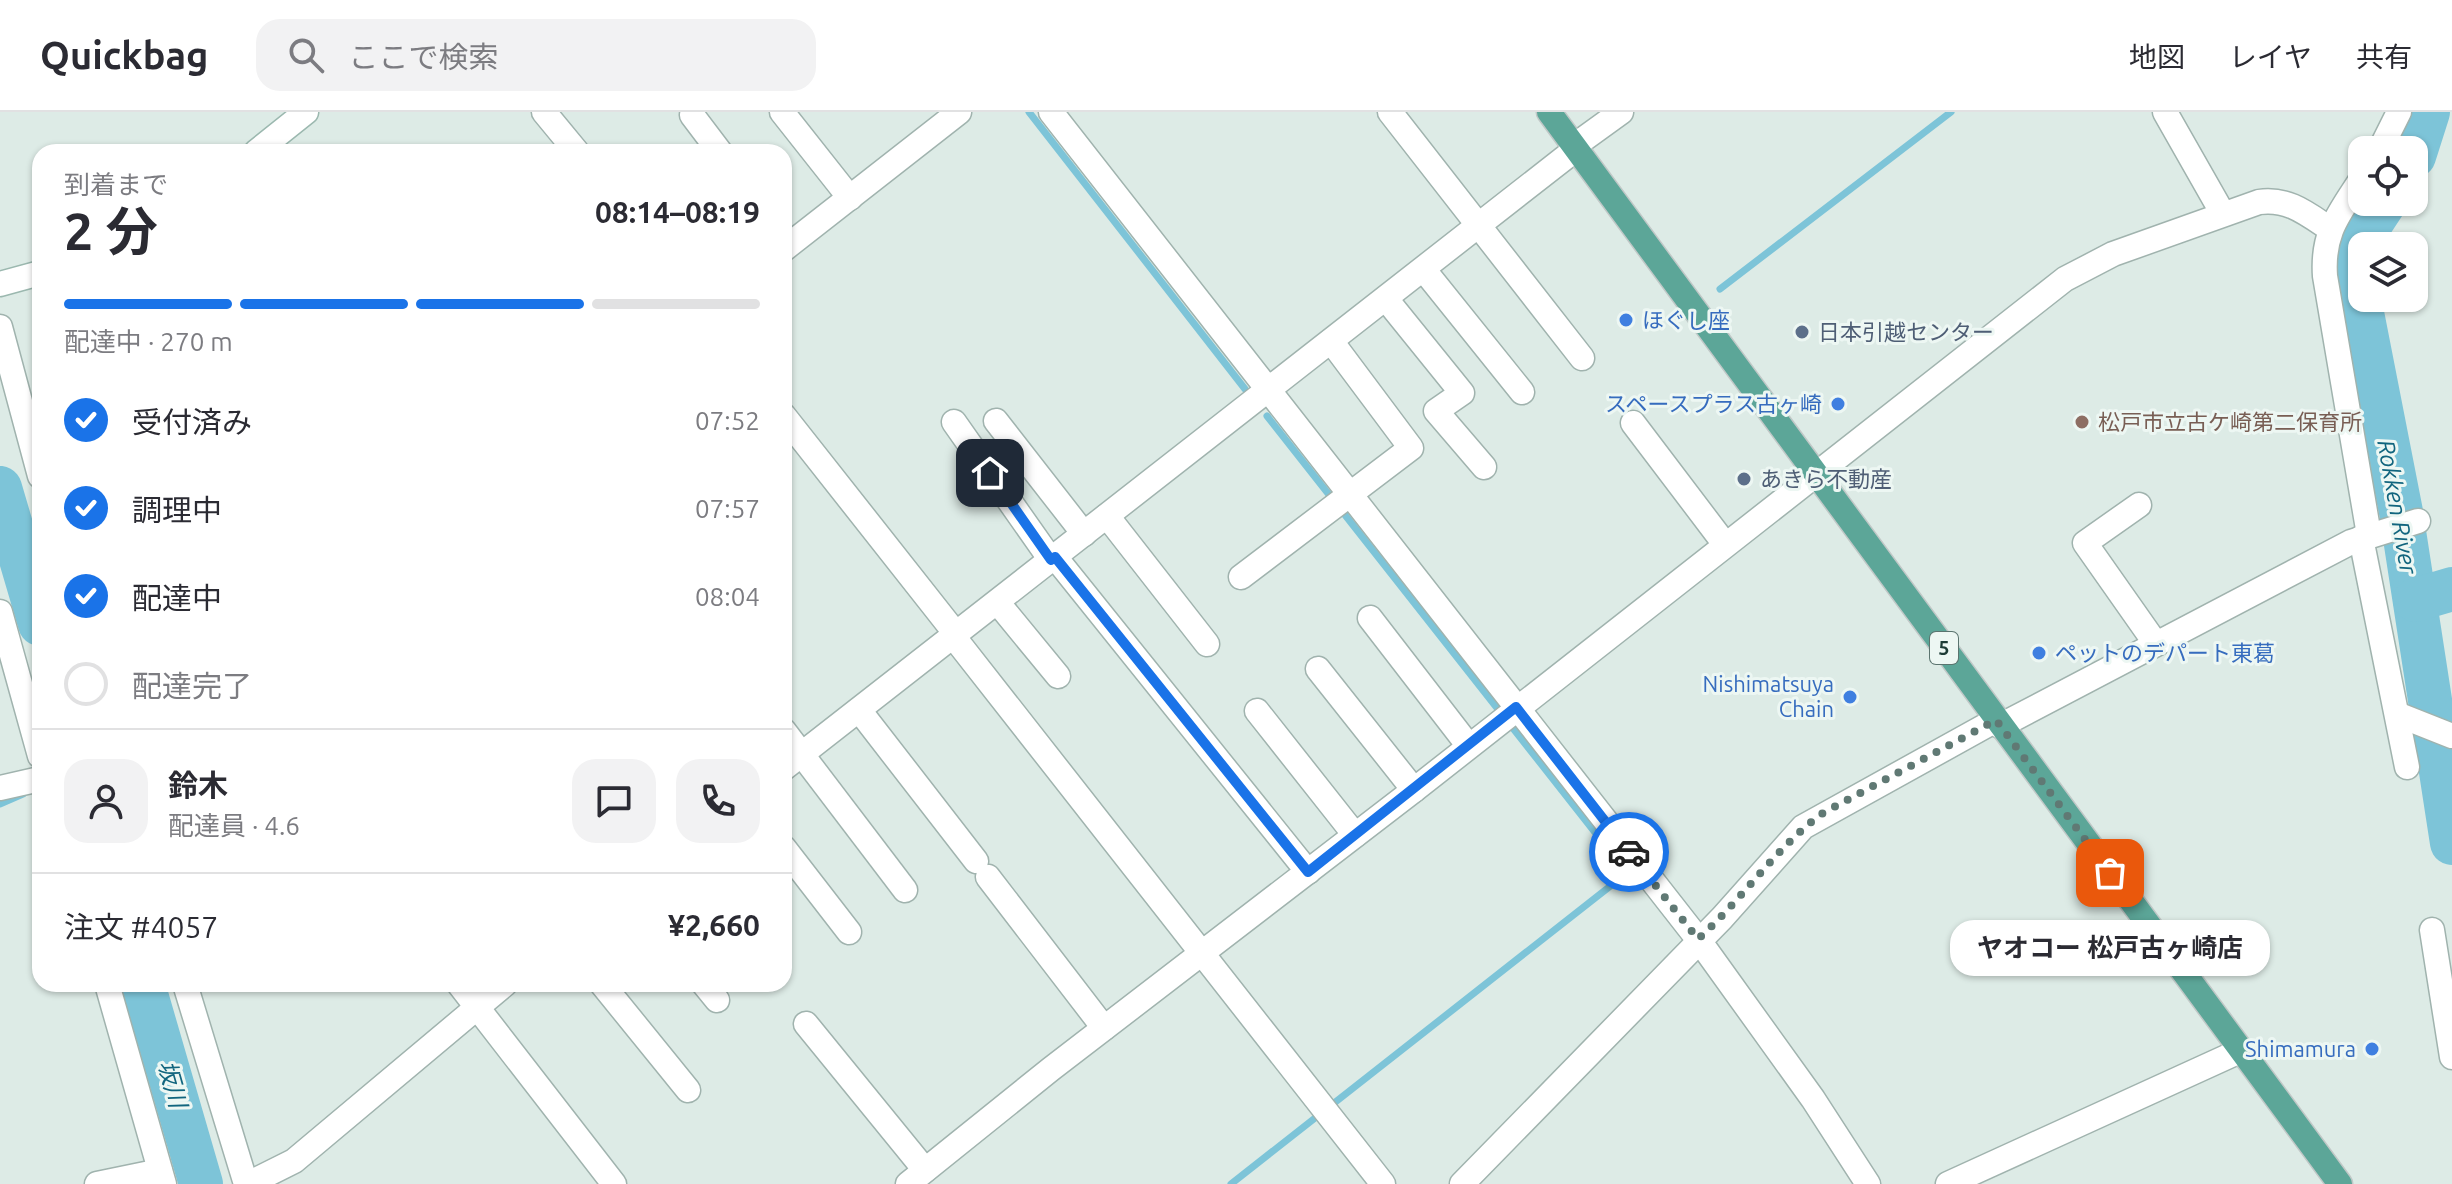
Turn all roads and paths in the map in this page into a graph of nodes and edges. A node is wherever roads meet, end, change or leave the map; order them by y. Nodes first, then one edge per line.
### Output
1 (306, 112) edge
2 (544, 112) edge
3 (782, 112) edge
4 (959, 112) edge
5 (1051, 112) edge
6 (1390, 112) edge
7 (1549, 112) edge
8 (1621, 112) edge
9 (2165, 112) edge
10 (2399, 112) edge
11 (692, 115) dead end
12 (2387, 136) edge
13 (266, 144) edge
14 (570, 144) edge
15 (714, 144) edge
16 (1575, 147) junction
17 (850, 198) junction
18 (2348, 200) edge
19 (2223, 214) junction
20 (1480, 227) junction
21 (2330, 229) junction
22 (792, 242) edge
23 (1424, 270) junction
24 (32, 275) edge
25 (0, 284) edge
26 (1386, 299) junction
27 (0, 327) edge
28 (1331, 341) junction
29 (1582, 358) dead end
30 (1269, 390) junction
31 (1522, 392) dead end
32 (996, 421) dead end
33 (954, 422) dead end
34 (1633, 423) dead end
35 (792, 426) edge
36 (32, 441) edge
37 (1484, 467) dead end
38 (1816, 472) junction
39 (1350, 495) junction
40 (2139, 505) dead end
41 (1107, 516) junction
42 (2418, 521) dead end
43 (1084, 534) junction
44 (2365, 536) junction
45 (1724, 543) junction
46 (1053, 559) junction
47 (1241, 577) dead end
48 (998, 603) junction
49 (0, 612) edge
50 (1370, 618) dead end
51 (954, 635) junction
52 (1207, 644) dead end
53 (2156, 644) junction
54 (1318, 669) dead end
55 (1058, 676) dead end
56 (1516, 707) junction
57 (859, 710) junction
58 (1257, 711) dead end
59 (2399, 715) junction
60 (1998, 723) junction
61 (32, 727) edge
62 (2452, 736) edge
63 (1468, 745) junction
64 (793, 761) edge
65 (2407, 767) dead end
66 (32, 781) edge
67 (0, 788) edge
68 (1414, 790) junction
69 (1355, 835) junction
70 (792, 858) edge
71 (1308, 872) junction
72 (905, 890) dead end
73 (2432, 930) dead end
74 (849, 932) dead end
75 (1698, 939) junction
76 (1201, 954) junction
77 (109, 992) edge
78 (187, 992) edge
79 (466, 992) edge
80 (495, 992) edge
81 (608, 992) edge
82 (477, 1006) junction
83 (806, 1024) dead end
84 (1104, 1028) junction
85 (2242, 1050) junction
86 (2452, 1057) edge
87 (688, 1090) dead end
88 (917, 1177) edge
89 (162, 1178) edge
90 (97, 1184) edge
91 (247, 1184) edge
92 (614, 1184) edge
93 (1383, 1184) edge
94 (1462, 1184) edge
95 (1868, 1184) edge
96 (1948, 1184) edge
97 (2340, 1184) edge

1 - 13 street
2 - 14 street
3 - 17 street
4 - 17 street
5 - 30 street
6 - 20 street
7 - 16 main road, 5
8 - 16 street
9 - 19 street
10 - 12 street
11 - 15 street
16 - 20 street
16 - 38 main road, 5
17 - 22 street
18 - 21 street
19 - 21 street
19 - 38 street
20 - 23 street
20 - 29 street
21 - 44 street
23 - 26 street
23 - 31 street
24 - 25 street
26 - 28 street
26 - 37 street
27 - 36 street
28 - 30 street
28 - 39 street
30 - 39 street
30 - 41 street
32 - 43 street
33 - 46 street
34 - 45 street
35 - 51 street
38 - 45 street
38 - 60 main road, 5
39 - 47 street
39 - 56 street
40 - 53 street
41 - 43 street
41 - 52 street
42 - 44 street
43 - 46 street
44 - 53 street
44 - 59 street
45 - 56 street
46 - 48 street
46 - 71 street
48 - 51 street
48 - 55 street
49 - 61 street
50 - 63 street
51 - 57 street
51 - 76 street
53 - 60 street
54 - 68 street
56 - 63 street
56 - 75 street
57 - 64 street
57 - 84 street
58 - 69 street
59 - 62 street
59 - 65 street
60 - 75 street
60 - 85 main road, 5
63 - 68 street
64 - 72 street
66 - 67 street
68 - 69 street
69 - 71 street
70 - 74 street
71 - 76 street
73 - 86 street
75 - 94 street
75 - 95 street
76 - 84 street
76 - 93 street
77 - 89 street
78 - 91 street
79 - 82 street
80 - 82 street
81 - 87 street
82 - 91 street
82 - 92 street
83 - 88 street
84 - 88 street
85 - 96 street
85 - 97 main road, 5
89 - 90 street

